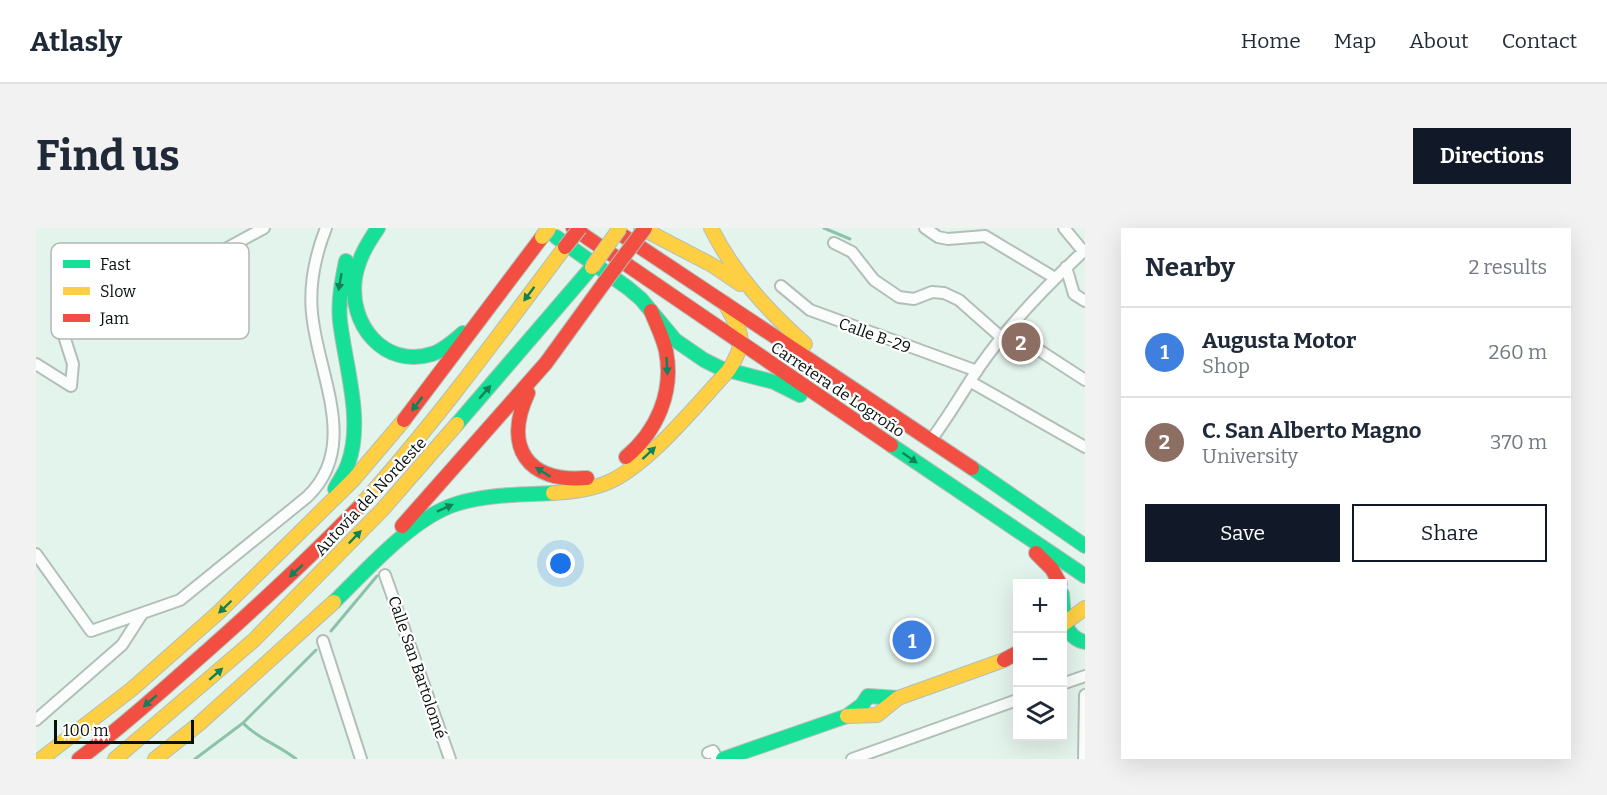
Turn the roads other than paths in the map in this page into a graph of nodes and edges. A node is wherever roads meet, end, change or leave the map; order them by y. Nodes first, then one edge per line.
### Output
1 (264, 228) edge
2 (326, 228) edge
3 (378, 228) edge
4 (573, 228) edge
5 (580, 228) edge
6 (612, 228) edge
7 (620, 228) edge
8 (643, 228) edge
9 (711, 228) edge
10 (925, 228) edge
11 (1064, 228) edge
12 (544, 231) edge
13 (357, 235) dead end
14 (237, 243) edge
15 (834, 243) dead end
16 (1084, 250) edge
17 (528, 257) junction
18 (1066, 267) junction
19 (1055, 278) junction
20 (781, 286) dead end
21 (753, 292) junction
22 (1085, 301) edge
23 (725, 303) junction
24 (651, 311) junction
25 (1005, 334) junction
26 (64, 339) edge
27 (741, 343) junction
28 (546, 363) junction
29 (36, 364) edge
30 (728, 371) junction
31 (977, 371) junction
32 (832, 373) junction
33 (1085, 380) edge
34 (774, 382) junction
35 (971, 382) junction
36 (696, 406) junction
37 (847, 415) junction
38 (931, 440) junction
39 (1085, 447) edge
40 (312, 522) junction
41 (1012, 528) junction
42 (1085, 546) edge
43 (36, 554) edge
44 (386, 575) dead end
45 (1085, 576) edge
46 (1057, 579) edge
47 (355, 580) junction
48 (1085, 608) edge
49 (141, 614) junction
50 (1067, 622) edge
51 (1067, 628) edge
52 (323, 641) dead end
53 (1083, 641) edge
54 (1067, 645) edge
55 (1013, 656) edge
56 (1085, 676) edge
57 (1067, 682) edge
58 (1085, 694) edge
59 (1013, 702) edge
60 (36, 720) edge
61 (877, 755) edge
62 (41, 759) edge
63 (79, 759) edge
64 (115, 759) edge
65 (155, 759) edge
66 (361, 759) edge
67 (450, 759) edge
68 (723, 759) edge
69 (852, 759) edge
70 (1084, 759) edge

1 - 14 street
2 - 49 street
3 - 17 main road
4 - 27 main road, Carretera de Logroño
5 -> 63 main road, Autovía del Nordeste, bridge
6 - 23 main road, Carretera de Logroño
64 -> 7 main road, Autovía del Nordeste, bridge
8 - 21 main road
8 - 28 main road, bridge
9 - 21 main road
10 - 19 street
11 - 16 street
12 - 17 main road
12 - 24 main road
13 -> 40 main road
15 - 25 street
16 - 18 street
17 -> 40 main road
18 - 19 street
18 - 22 street
19 - 25 street
20 - 31 street, Calle B-29
21 - 32 main road
23 - 27 main road
23 - 32 main road, Carretera de Logroño
24 -> 28 main road
24 - 30 main road
25 - 31 street
25 - 33 street
26 - 29 street
27 - 30 main road
27 - 37 main road, Carretera de Logroño
28 - 47 main road
30 - 34 main road
30 - 36 main road
31 - 35 street
32 - 38 main road, Carretera de Logroño
34 - 36 main road
34 - 37 main road
35 - 38 street
35 - 39 street
47 -> 36 main road
37 -> 41 main road, Carretera de Logroño
38 - 42 main road, Carretera de Logroño
40 -> 62 main road
41 - 45 main road, Carretera de Logroño
41 - 46 main road
43 - 49 street
44 - 67 street, Calle San Bartolomé
47 - 65 main road
48 - 50 main road
49 - 60 street
51 - 53 main road
52 - 66 street
53 - 54 main road
55 - 68 main road
56 - 57 street
58 - 70 street
59 - 61 street
61 - 69 street

